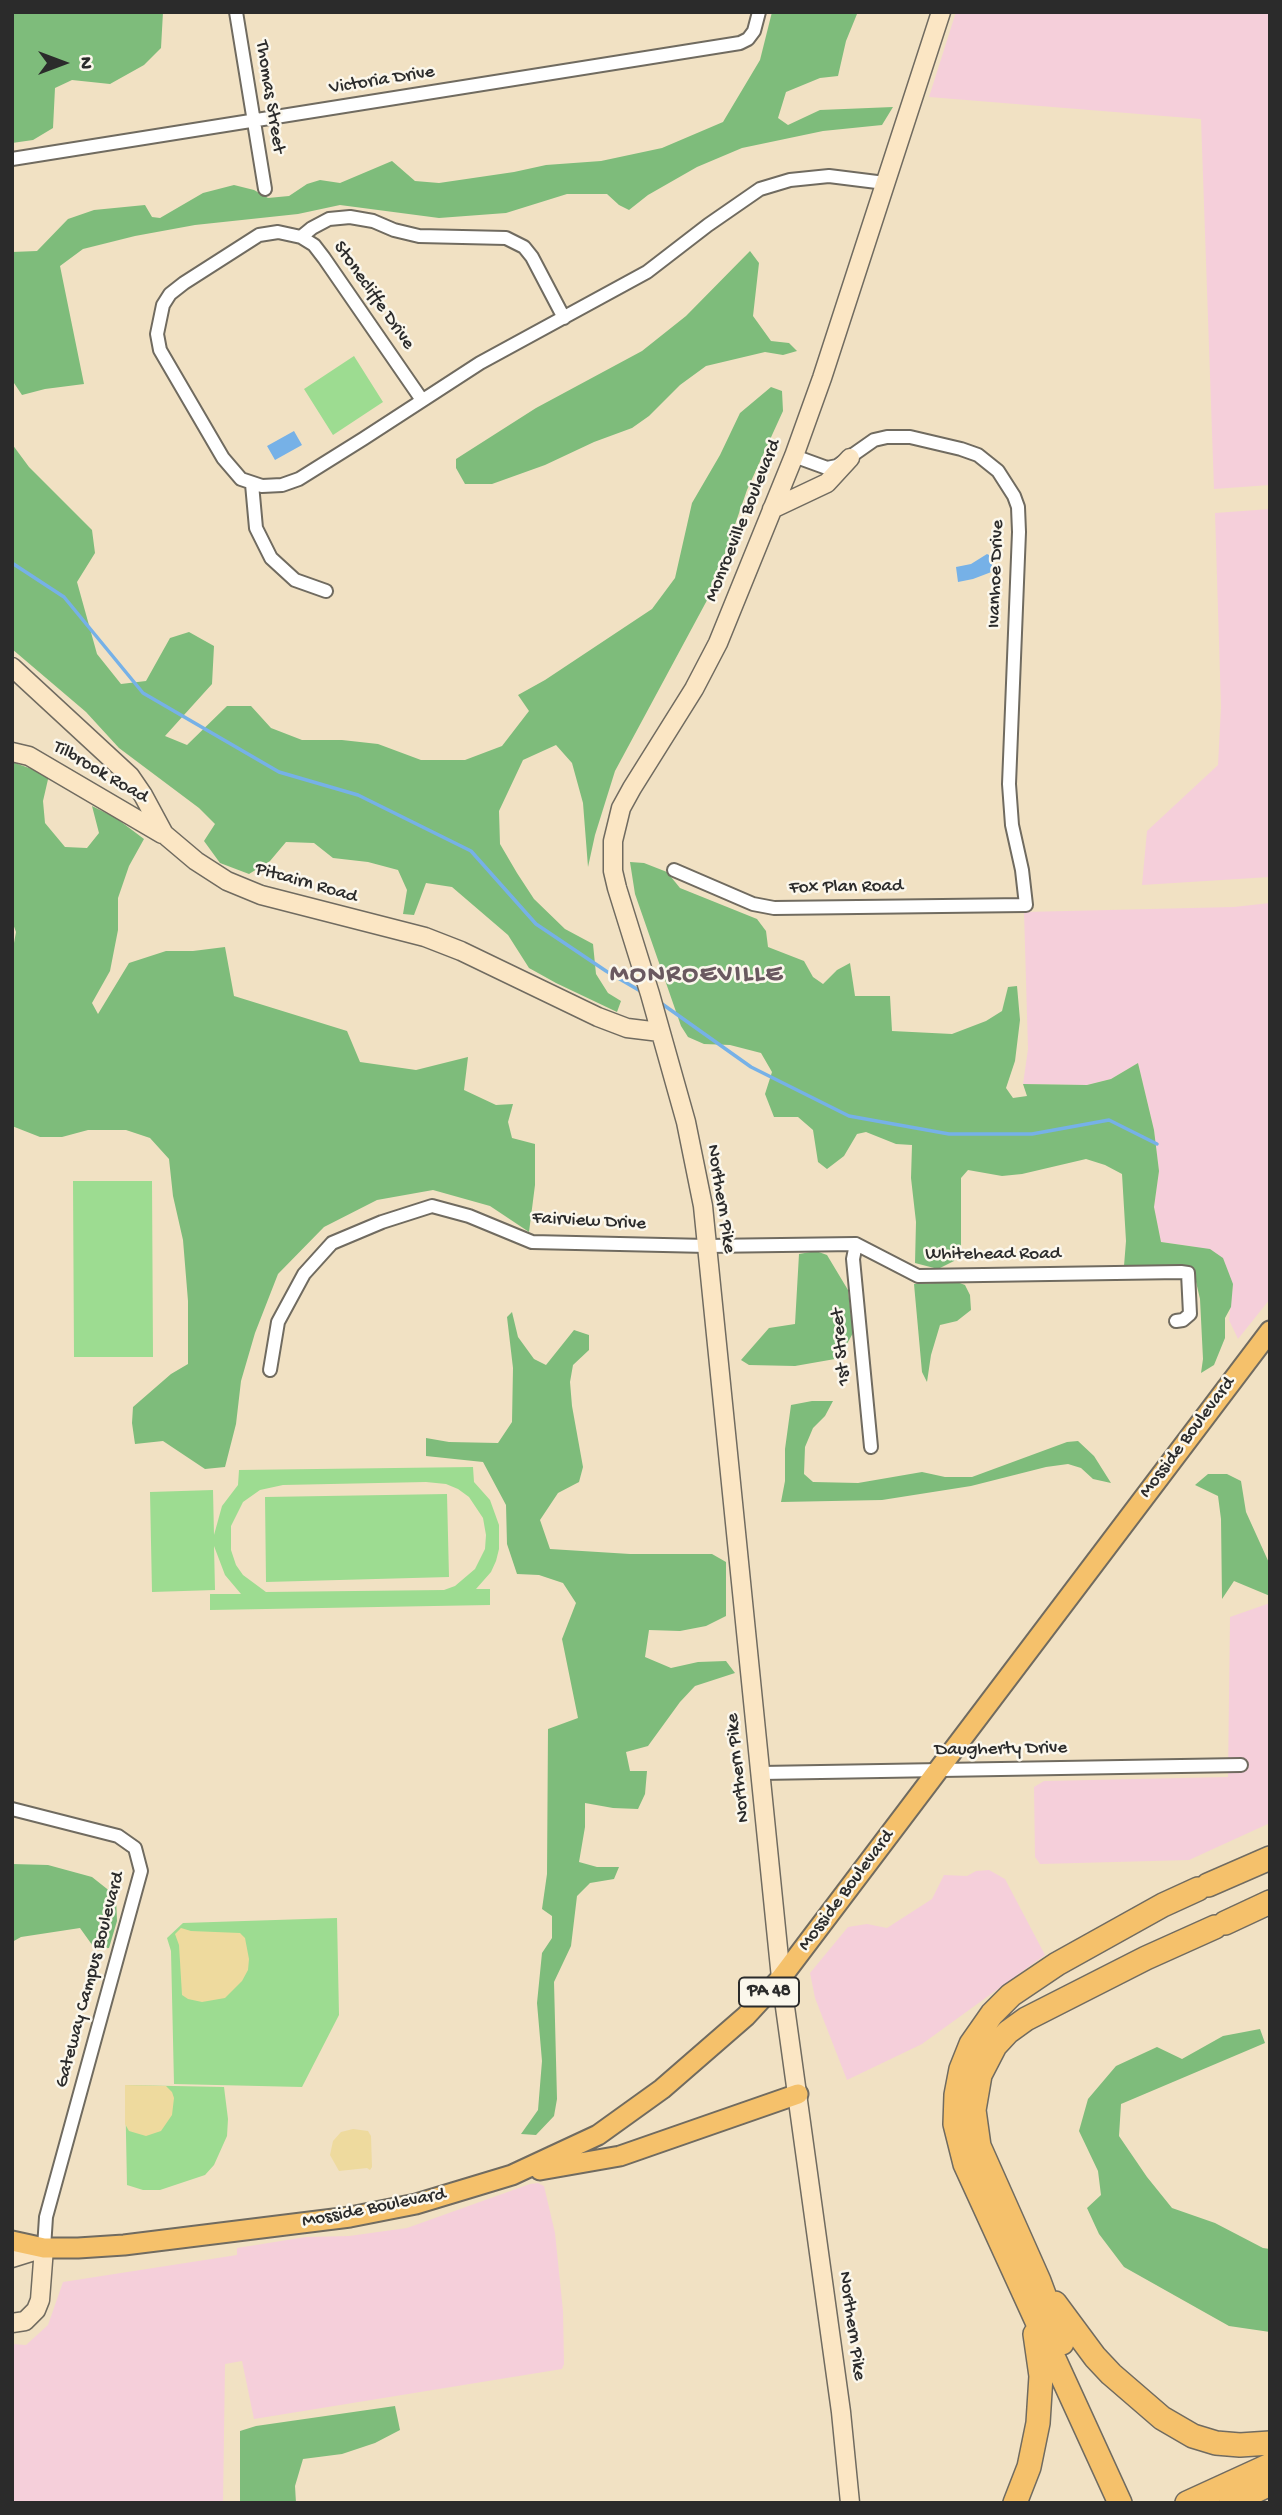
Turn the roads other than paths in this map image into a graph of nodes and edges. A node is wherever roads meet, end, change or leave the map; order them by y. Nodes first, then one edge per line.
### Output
1 (236, 12) edge
2 (759, 12) edge
3 (941, 12) edge
4 (253, 120) junction
5 (12, 159) edge
6 (885, 183) junction
7 (265, 189) dead end
8 (302, 237) junction
9 (564, 318) junction
10 (422, 400) junction
11 (794, 456) junction
12 (850, 458) junction
13 (252, 484) junction
14 (772, 509) junction
15 (326, 591) dead end
16 (12, 667) edge
17 (12, 752) edge
18 (164, 834) junction
19 (674, 870) dead end
20 (1026, 905) joint
21 (660, 1032) junction
22 (856, 1244) junction
23 (707, 1246) junction
24 (1176, 1321) dead end
25 (1270, 1331) edge
26 (270, 1370) dead end
27 (871, 1447) dead end
28 (1241, 1765) dead end
29 (938, 1771) junction
30 (761, 1773) junction
31 (12, 1809) edge
32 (1270, 1858) edge
33 (1270, 1902) edge
34 (781, 1978) junction
35 (798, 2094) junction
36 (512, 2175) junction
37 (12, 2241) edge
38 (44, 2248) junction
39 (12, 2258) edge
40 (1031, 2286) junction
41 (12, 2323) edge
42 (1270, 2443) edge
43 (1270, 2465) edge
44 (1270, 2484) edge
45 (850, 2503) edge
46 (1016, 2503) edge
47 (1121, 2503) edge
48 (1132, 2503) edge
49 (1187, 2503) edge
50 (1231, 2503) edge

1 - 4 street, Thomas Street
2 - 4 street, Victoria Drive
3 - 6 main road, Monroeville Boulevard
4 - 5 street, Victoria Drive
4 - 7 street, Thomas Street
6 - 9 street
6 - 11 main road, Monroeville Boulevard
8 - 9 street
8 - 10 street, Stonecliffe Drive
8 - 13 street
9 - 10 street
10 - 13 street
11 - 12 street, Ivanhoe Drive
11 - 14 main road, Monroeville Boulevard
12 - 14 main road
12 - 20 street, Ivanhoe Drive
13 - 15 street
14 - 21 main road, Monroeville Boulevard
16 - 18 main road, Pitcairn Road
17 - 18 main road, Tilbrook Road
18 - 21 main road, Pitcairn Road
19 - 20 street, Fox Plan Road
21 - 23 main road, Northern Pike
22 - 23 street, Whitehead Road
22 - 24 street, Whitehead Road
22 - 27 street, 1st Street
23 - 26 street, Fairview Drive
23 - 30 main road, Northern Pike
25 - 29 main road, Mosside Boulevard / PA 48
28 - 29 street, Daugherty Drive
29 - 30 street, Daugherty Drive
29 - 34 main road, Mosside Boulevard / PA 48
30 - 34 main road, Northern Pike
31 - 38 street, Gateway Campus Boulevard
32 - 40 highway
33 - 40 highway
34 - 35 main road, Northern Pike
34 - 36 main road, Mosside Boulevard / PA 48
35 - 36 main road
35 - 45 main road, Northern Pike
36 - 38 main road, Mosside Boulevard / PA 48
37 - 38 main road, Mosside Boulevard / PA 48
38 - 39 main road
38 - 41 main road
40 - 42 highway
40 - 46 highway
40 - 47 highway
40 - 48 highway
43 - 49 highway
44 - 50 highway

